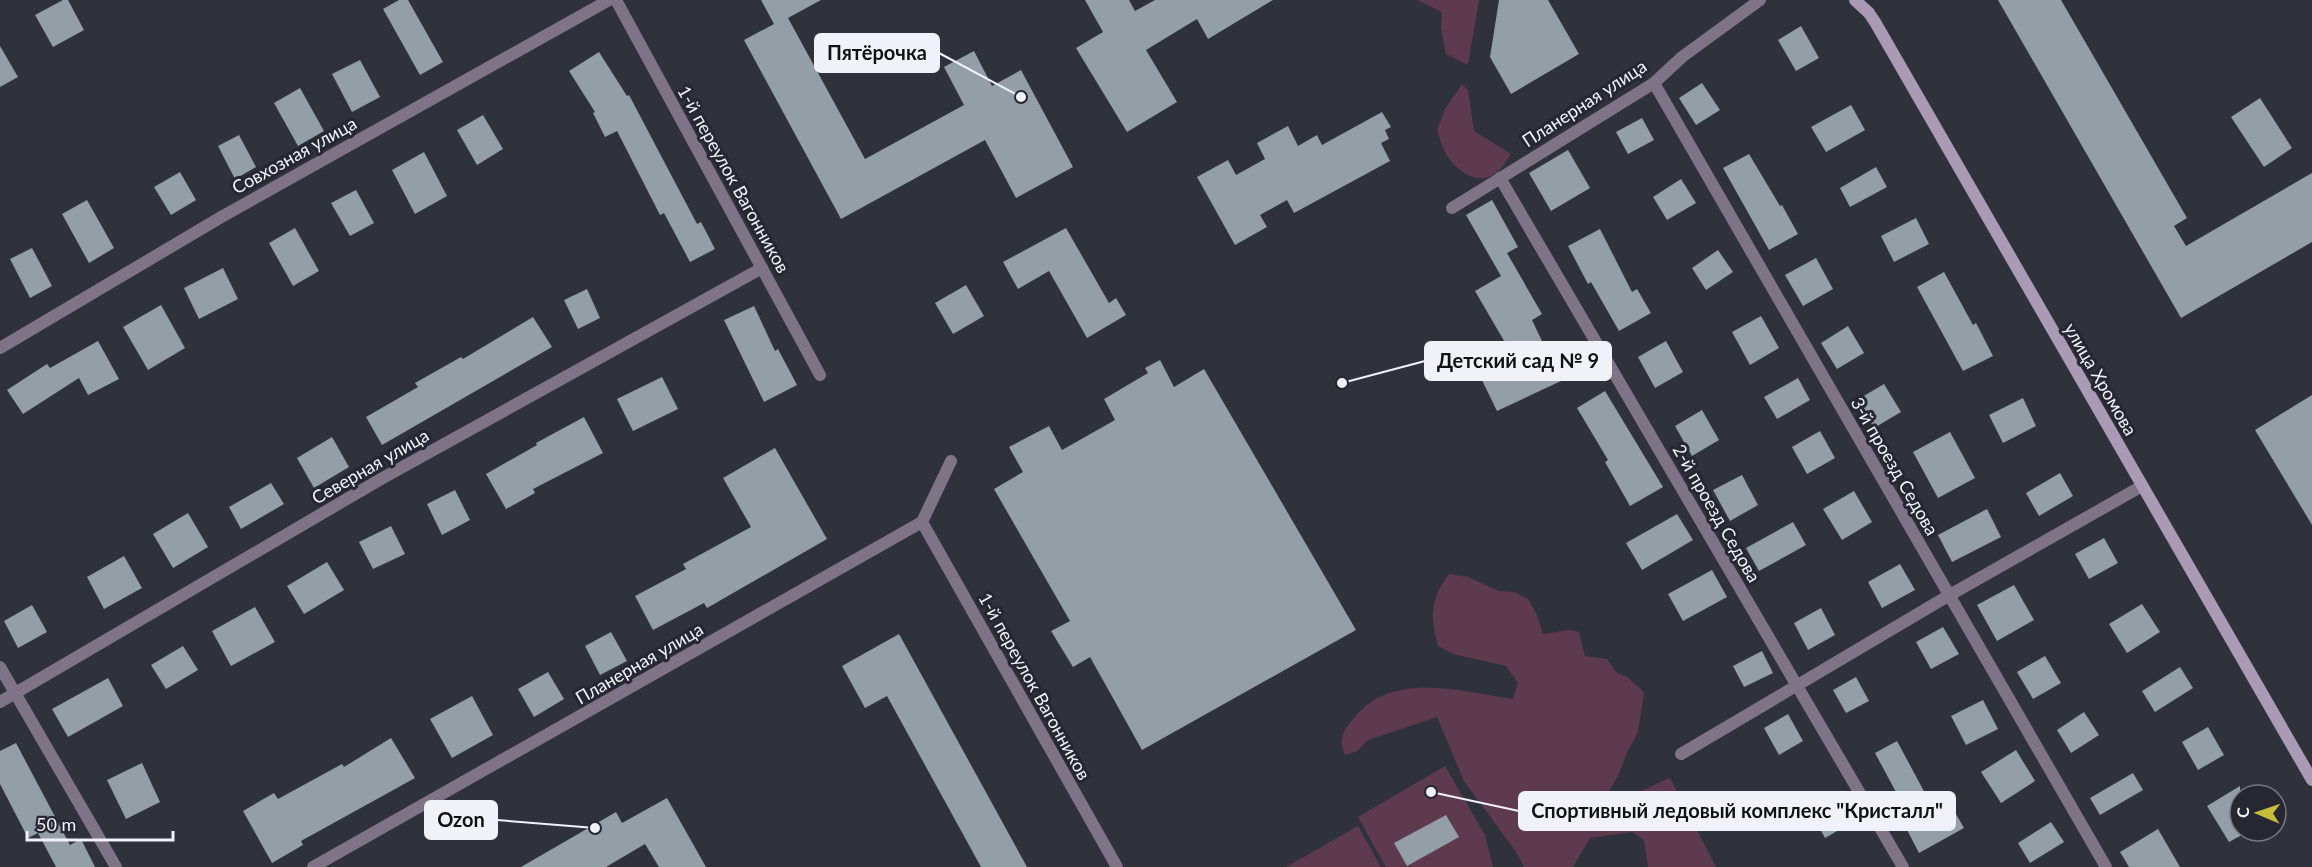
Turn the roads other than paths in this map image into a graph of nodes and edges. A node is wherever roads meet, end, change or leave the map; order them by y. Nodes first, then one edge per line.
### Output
1 (609, 0) edge
2 (616, 0) edge
3 (1760, 0) edge
4 (1855, 0) edge
5 (1654, 83) junction
6 (1500, 178) junction
7 (1452, 208) dead end
8 (762, 268) junction
9 (0, 348) edge
10 (820, 375) dead end
11 (951, 461) dead end
12 (2142, 486) junction
13 (922, 522) junction
14 (1948, 596) junction
15 (0, 667) edge
16 (1797, 685) junction
17 (15, 693) junction
18 (0, 702) edge
19 (1681, 754) dead end
20 (2312, 780) edge
21 (116, 867) edge
22 (313, 867) edge
23 (1117, 867) edge
24 (1903, 867) edge
25 (2106, 867) edge

1 - 9 street, Совхозная улица
2 - 8 street, 1-й переулок Вагонников
3 - 5 street, Планерная улица
4 - 12 main road, улица Хромова
5 - 6 street, Планерная улица
5 - 14 street, 3-й проезд Седова
6 - 7 street, Планерная улица
6 - 16 street, 2-й проезд Седова
8 - 10 street, 1-й переулок Вагонников
8 - 17 street, Северная улица
11 - 13 street
12 - 14 street
12 - 20 main road, улица Хромова
13 - 22 street, Планерная улица
13 - 23 street, 1-й переулок Вагонников
14 - 16 street
14 - 25 street, 3-й проезд Седова
15 - 17 street
16 - 19 street
16 - 24 street, 2-й проезд Седова
17 - 18 street, Северная улица
17 - 21 street

